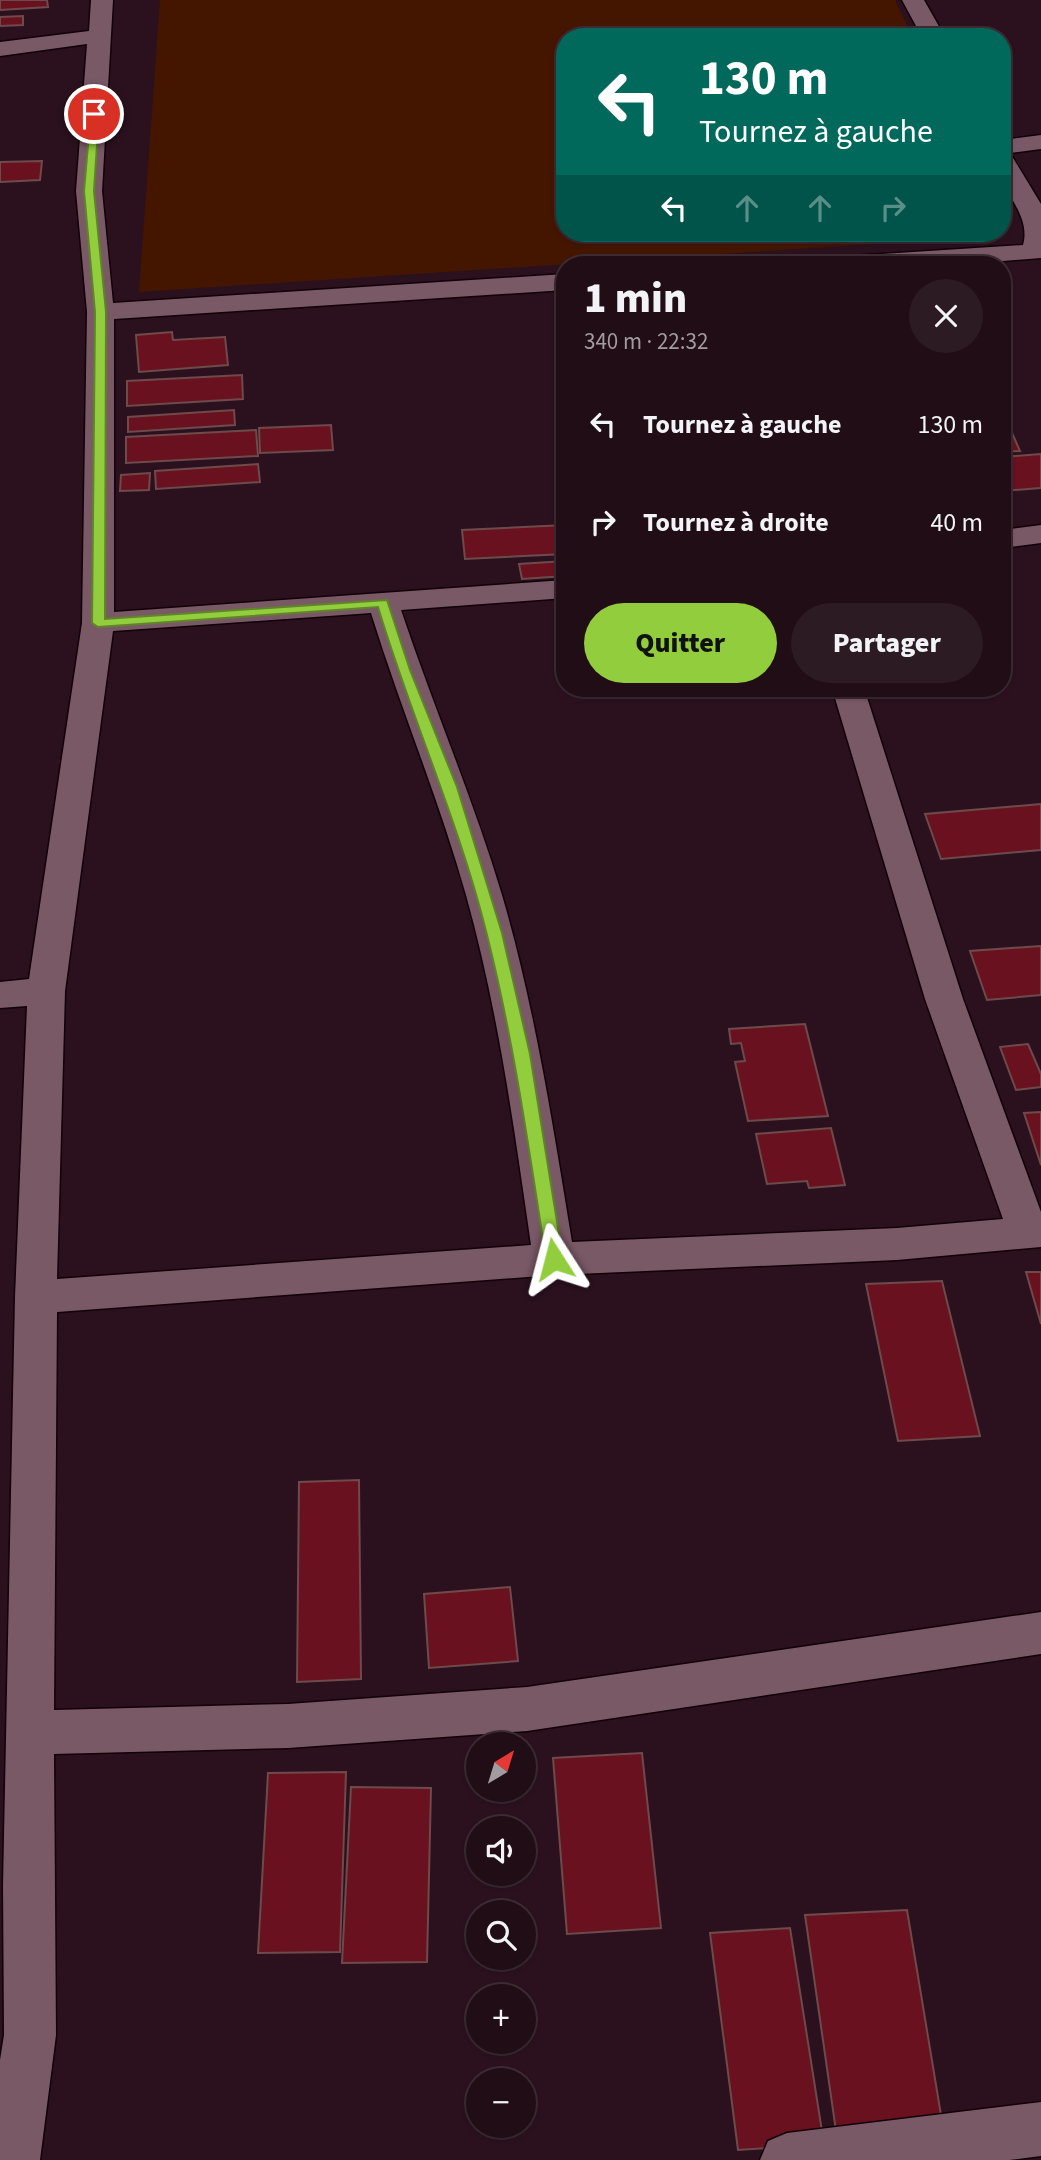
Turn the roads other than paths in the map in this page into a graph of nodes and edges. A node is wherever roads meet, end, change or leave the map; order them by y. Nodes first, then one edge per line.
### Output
1 (913, 0) edge
2 (100, 18) edge
3 (929, 28) edge
4 (0, 49) edge
5 (1041, 142) edge
6 (1011, 147) edge
7 (1011, 172) edge
8 (1038, 257) edge
9 (1011, 258) edge
10 (556, 283) edge
11 (100, 312) junction
12 (1041, 534) edge
13 (1011, 538) edge
14 (556, 590) edge
15 (383, 602) junction
16 (98, 623) junction
17 (851, 697) edge
18 (46, 991) junction
19 (0, 995) edge
20 (1035, 1232) edge
21 (554, 1259) junction
22 (36, 1297) junction
23 (1041, 1633) edge
24 (30, 1733) junction
25 (14, 1885) edge
26 (1041, 2129) edge
27 (13, 2160) edge
28 (787, 2160) edge

1 - 3 street
2 - 4 street
2 - 11 street
5 - 6 street
7 - 8 street
8 - 9 street
10 - 11 street
11 - 16 street
12 - 13 street
14 - 15 street
15 - 16 street
15 - 21 street
16 - 18 street
17 - 20 street
18 - 19 street
18 - 22 street
20 - 21 street
21 - 22 street
22 - 24 street
23 - 24 street
24 - 25 street
25 - 27 street
26 - 28 street

